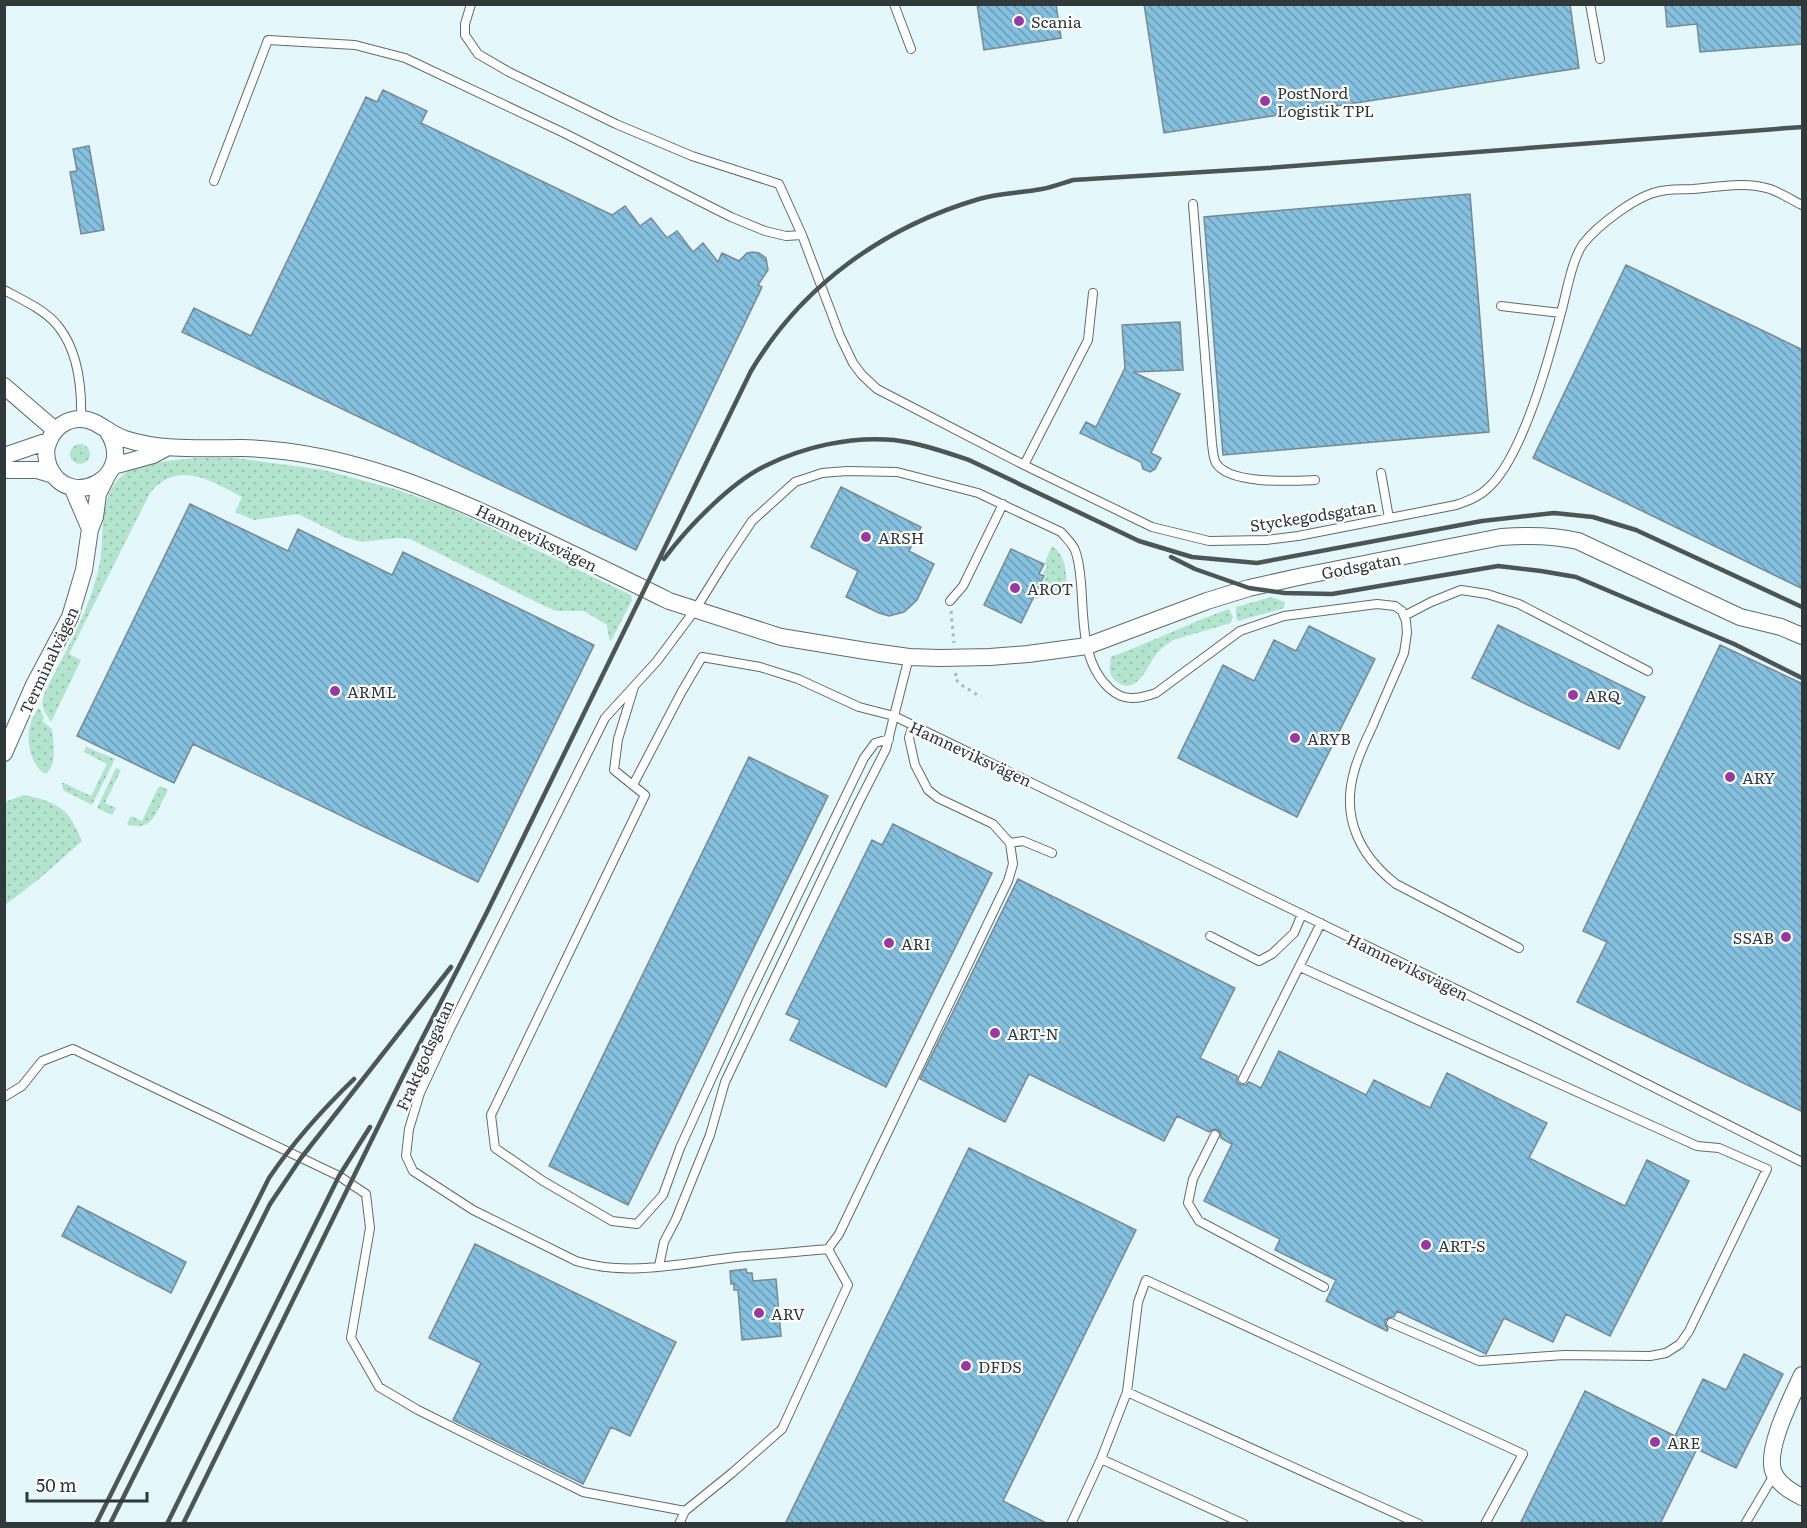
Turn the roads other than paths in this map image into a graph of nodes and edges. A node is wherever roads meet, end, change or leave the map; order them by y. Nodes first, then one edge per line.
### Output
1 (471, 4) edge
2 (894, 4) edge
3 (1590, 4) edge
4 (911, 49) dead end
5 (1600, 59) dead end
6 (214, 181) dead end
7 (1193, 204) dead end
8 (1803, 205) edge
9 (802, 235) junction
10 (4, 290) edge
11 (1093, 293) dead end
12 (1501, 306) dead end
13 (1561, 313) junction
14 (4, 386) edge
15 (81, 419) junction
16 (108, 432) junction
17 (52, 436) junction
18 (166, 448) junction
19 (4, 456) edge
20 (1024, 465) junction
21 (4, 470) edge
22 (110, 471) junction
23 (1381, 473) dead end
24 (54, 475) junction
25 (1315, 480) dead end
26 (72, 487) junction
27 (1004, 504) junction
28 (1389, 518) junction
29 (90, 529) junction
30 (950, 601) road end
31 (695, 610) junction
32 (1404, 616) junction
33 (1803, 636) edge
34 (1087, 646) junction
35 (909, 657) junction
36 (1648, 671) dead end
37 (635, 684) junction
38 (894, 716) junction
39 (913, 725) junction
40 (889, 739) junction
41 (4, 753) edge
42 (633, 785) junction
43 (1010, 843) junction
44 (1052, 853) dead end
45 (1302, 914) junction
46 (1321, 923) junction
47 (1210, 936) dead end
48 (1519, 948) dead end
49 (1300, 967) junction
50 (1243, 1079) dead end
51 (4, 1097) edge
52 (1215, 1136) dead end
53 (1803, 1162) edge
54 (828, 1249) junction
55 (659, 1266) junction
56 (1324, 1287) dead end
57 (1391, 1323) dead end
58 (1803, 1375) edge
59 (1127, 1392) junction
60 (1101, 1459) junction
61 (1774, 1475) junction
62 (1803, 1497) edge
63 (684, 1511) junction
64 (679, 1524) edge
65 (1071, 1524) edge
66 (1244, 1524) edge
67 (1419, 1524) edge
68 (1485, 1524) edge
69 (1745, 1524) edge

1 - 9 lane, Styckegodsgatan
2 - 4 lane
3 - 5 lane
6 - 9 lane
7 - 25 lane
8 - 13 lane, Styckegodsgatan
9 - 20 lane, Styckegodsgatan
10 - 15 lane
11 - 20 lane
12 - 13 lane
13 - 28 lane, Styckegodsgatan
14 - 17 street
15 - 16 street
15 - 17 street
16 - 18 street, Hamneviksvägen
16 - 22 street
17 - 19 street
17 - 24 street
18 - 22 street, Hamneviksvägen
18 - 31 street, Hamneviksvägen
20 - 28 lane, Styckegodsgatan
21 - 24 street
22 - 26 street
22 - 29 street, Terminalvägen
23 - 28 lane
24 - 26 street
26 - 29 street
27 - 30 lane
27 - 31 lane, Fraktgodsgatan
27 - 34 lane, Fraktgodsgatan
29 - 41 street, Terminalvägen
31 - 35 street, Hamneviksvägen
31 - 37 lane, Fraktgodsgatan
32 - 34 lane, Fraktgodsgatan
32 - 36 lane
32 - 48 lane
33 - 34 street, Godsgatan
34 - 35 street, Godsgatan
35 - 38 lane, Hamneviksvägen
37 - 42 lane
37 - 55 lane, Fraktgodsgatan
38 - 39 lane, Hamneviksvägen
38 - 40 lane
38 - 42 lane
39 - 43 lane
39 - 45 lane, Hamneviksvägen
40 - 42 lane
40 - 55 lane
43 - 44 lane
43 - 54 lane
45 - 46 lane, Hamneviksvägen
45 - 47 lane
46 - 49 lane
46 - 53 lane, Hamneviksvägen
49 - 50 lane
49 - 57 lane
51 - 63 lane
52 - 56 lane
54 - 55 lane, Fraktgodsgatan
54 - 63 lane
58 - 61 street
59 - 60 lane
59 - 67 lane
59 - 68 lane
60 - 65 lane
60 - 66 lane
61 - 62 street
61 - 69 lane
63 - 64 lane

